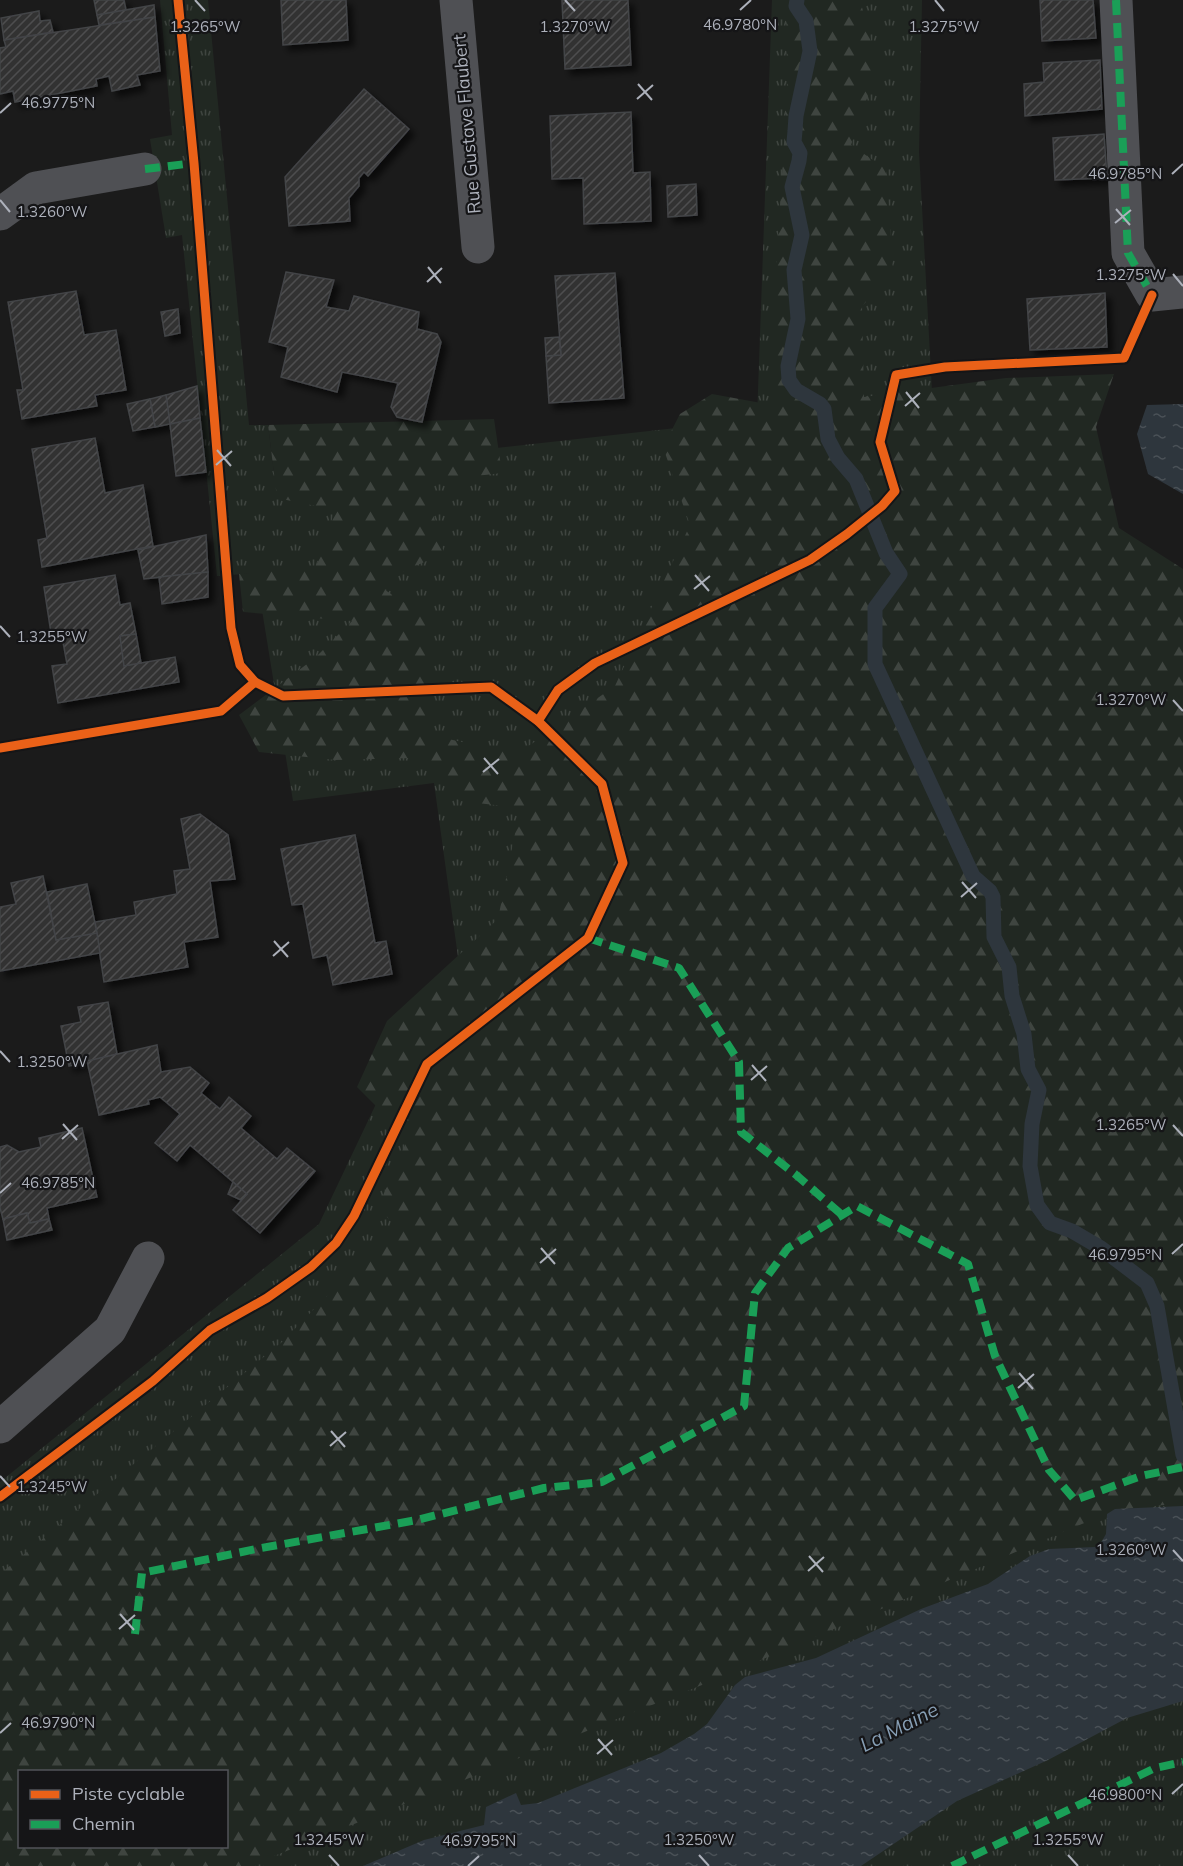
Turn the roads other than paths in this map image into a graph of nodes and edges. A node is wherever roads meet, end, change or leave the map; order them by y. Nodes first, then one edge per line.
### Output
1 (456, 0) edge
2 (1116, 0) edge
3 (145, 170) dead end
4 (0, 214) edge
5 (478, 247) dead end
6 (1183, 292) edge
7 (148, 1258) dead end
8 (0, 1427) edge

1 - 5 street, Rue Gustave Flaubert
2 - 6 street
3 - 4 street
7 - 8 street

